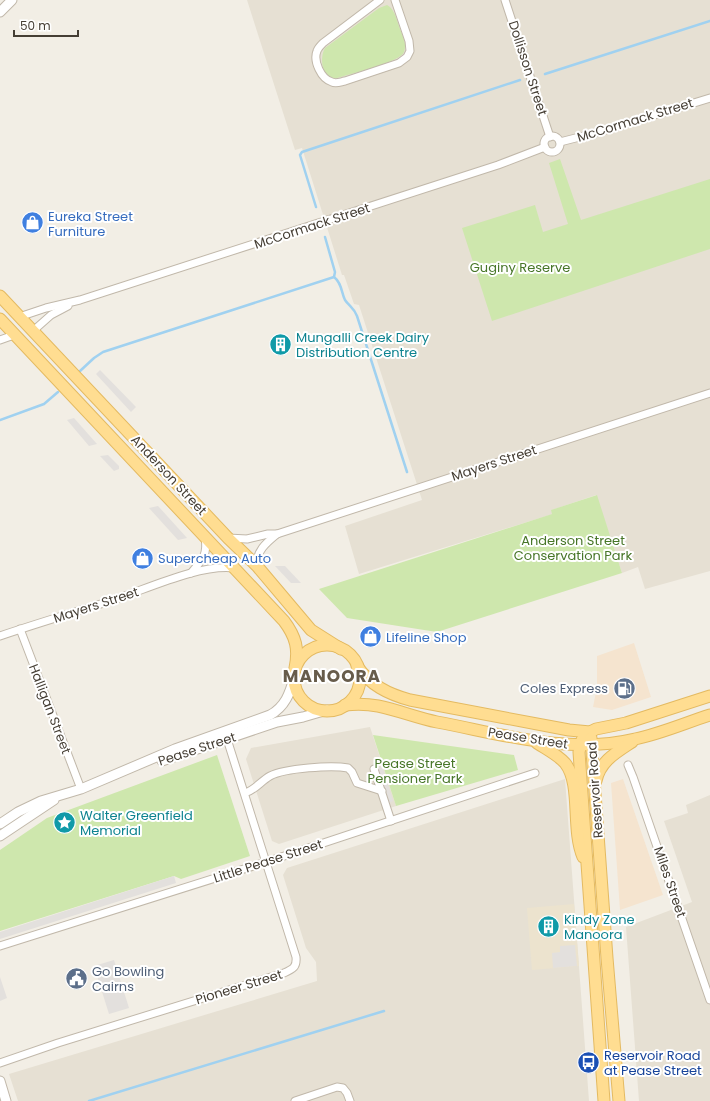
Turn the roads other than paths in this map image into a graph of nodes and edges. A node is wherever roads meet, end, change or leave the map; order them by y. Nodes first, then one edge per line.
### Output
1 (12, 0) edge
2 (380, 0) edge
3 (395, 0) edge
4 (506, 0) edge
5 (0, 12) edge
6 (710, 98) edge
7 (550, 136) junction
8 (560, 142) junction
9 (545, 147) junction
10 (0, 296) edge
11 (78, 300) junction
12 (19, 317) junction
13 (1, 323) edge
14 (33, 331) junction
15 (14, 335) junction
16 (0, 340) edge
17 (710, 393) edge
18 (277, 534) junction
19 (205, 537) junction
20 (228, 538) junction
21 (257, 566) junction
22 (234, 568) junction
23 (191, 573) junction
24 (20, 630) junction
25 (0, 636) edge
26 (341, 649) junction
27 (357, 666) junction
28 (295, 673) junction
29 (710, 696) edge
30 (345, 705) junction
31 (327, 710) junction
32 (710, 715) edge
33 (590, 732) junction
34 (226, 735) junction
35 (635, 739) junction
36 (535, 742) junction
37 (580, 745) junction
38 (592, 745) junction
39 (628, 765) dead end
40 (374, 769) dead end
41 (535, 773) dead end
42 (595, 787) junction
43 (81, 789) junction
44 (382, 791) junction
45 (245, 793) junction
46 (60, 796) junction
47 (391, 821) junction
48 (0, 824) edge
49 (0, 836) edge
50 (266, 862) junction
51 (588, 867) junction
52 (0, 946) edge
53 (710, 1000) edge
54 (0, 1063) edge
55 (0, 1081) edge
56 (6, 1101) edge
57 (295, 1101) edge
58 (350, 1101) edge
59 (604, 1101) edge
60 (619, 1101) edge

1 - 5 street
2 - 3 street
4 - 7 street, Dollisson Street
6 - 8 street, McCormack Street
7 - 8 street
7 - 9 street
8 - 9 street
9 - 11 street, McCormack Street
10 - 12 main road, Anderson Street
11 - 12 street, McCormack Street
11 - 14 street, McCormack Street
12 - 13 main road, McCormack Street
12 - 14 main road, Anderson Street
13 - 15 main road, Anderson Street
14 - 15 main road, McCormack Street
14 - 20 main road, Anderson Street
15 - 16 street, McCormack Street
15 - 19 main road, Anderson Street
17 - 18 street, Mayers Street
18 - 20 street, Mayers Street
18 - 21 street, Mayers Street
19 - 22 main road, Anderson Street
19 - 23 street
20 - 21 main road, Anderson Street
21 - 26 main road, Anderson Street
22 - 23 street, Mayers Street
22 - 28 main road, Anderson Street
23 - 24 street, Mayers Street
24 - 25 street, Mayers Street
24 - 43 street, Halligan Street
26 - 27 main road
26 - 28 main road
27 - 30 main road
27 - 33 main road, Pease Street
28 - 31 main road
28 - 34 street, Pease Street
29 - 33 main road, Pease Street
30 - 31 main road
30 - 36 main road, Pease Street
31 - 34 street, Pease Street
32 - 35 main road, Pease Street
33 - 37 main road, Reservoir Road
33 - 38 main road, Reservoir Road
34 - 43 street, Pease Street
34 - 45 street, Pioneer Street
35 - 38 main road, Pease Street
35 - 42 main road
36 - 37 main road, Pease Street
36 - 51 main road
37 - 38 main road, Pease Street
37 - 51 main road, Reservoir Road
38 - 42 main road, Reservoir Road
39 - 53 street, Miles Street
40 - 44 street
41 - 47 street, Little Pease Street
42 - 60 main road, Reservoir Road
43 - 46 street, Pease Street
44 - 45 street
44 - 47 street
45 - 50 street, Pioneer Street
46 - 48 street, Pease Street
46 - 49 street, Pease Street
47 - 50 street, Little Pease Street
50 - 52 street, Little Pease Street
50 - 54 street, Pioneer Street
51 - 59 main road, Reservoir Road
55 - 56 street
57 - 58 street

